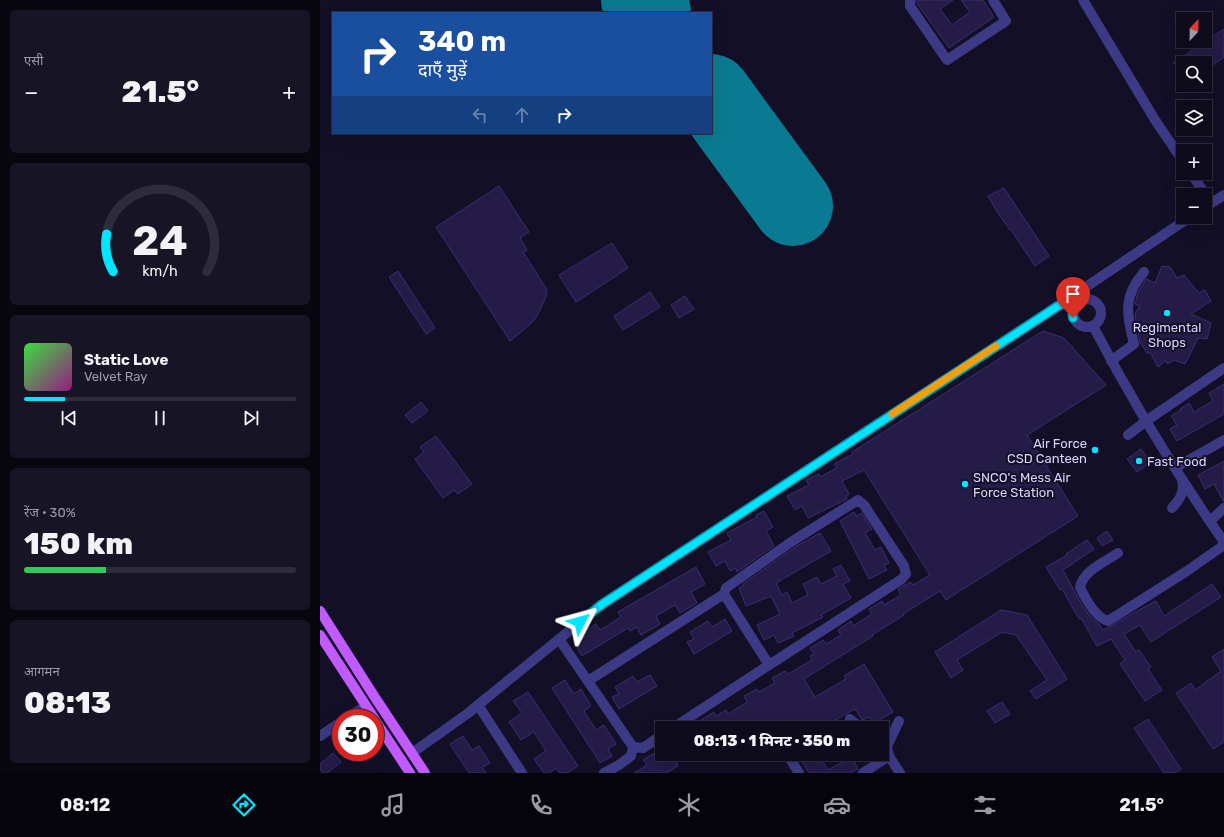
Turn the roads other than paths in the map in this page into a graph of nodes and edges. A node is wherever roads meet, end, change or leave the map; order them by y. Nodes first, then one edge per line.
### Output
1 (910, 0) edge
2 (993, 0) edge
3 (1083, 0) edge
4 (1176, 151) edge
5 (1224, 195) edge
6 (1212, 202) edge
7 (1180, 224) edge
8 (1144, 272) dead end
9 (1098, 279) junction
10 (1083, 299) junction
11 (1058, 306) junction
12 (1093, 326) junction
13 (1111, 361) junction
14 (1224, 368) edge
15 (1146, 421) junction
16 (1128, 435) dead end
17 (1224, 440) edge
18 (1176, 468) junction
19 (1182, 478) junction
20 (1172, 508) dead end
21 (1224, 508) edge
22 (1210, 521) junction
23 (1224, 543) edge
24 (1118, 553) dead end
25 (724, 594) junction
26 (320, 611) edge
27 (320, 635) edge
28 (559, 638) junction
29 (769, 665) junction
30 (588, 681) junction
31 (478, 705) junction
32 (366, 706) junction
33 (361, 709) edge
34 (368, 709) edge
35 (850, 719) dead end
36 (684, 721) edge
37 (852, 721) edge
38 (899, 721) dead end
39 (332, 728) edge
40 (384, 734) edge
41 (320, 736) edge
42 (655, 740) edge
43 (889, 742) edge
44 (633, 747) junction
45 (412, 753) junction
46 (889, 756) edge
47 (791, 761) edge
48 (881, 761) edge
49 (410, 773) edge
50 (425, 773) edge
51 (522, 773) edge
52 (604, 773) edge
53 (799, 773) edge
54 (863, 773) edge
55 (900, 773) edge

1 - 2 street
3 - 4 street
5 - 6 street
7 - 9 street
8 - 13 street
9 - 10 street
9 - 11 street
10 - 11 street
10 - 12 street
10 - 12 street
11 - 28 street
12 - 13 street
13 - 15 street
14 - 15 street
15 - 16 street
15 - 18 street
17 - 18 street
18 - 19 street
19 - 20 street
19 - 22 street
21 - 22 street
22 - 23 street
23 - 24 street
25 - 29 street
25 - 29 street
25 - 30 street
26 - 45 main road
27 - 32 main road
28 - 30 street
28 - 31 street
29 - 36 street
30 - 44 street
31 - 45 street
31 - 51 street
32 - 33 street
32 - 34 main road
35 - 37 street
38 - 43 street
39 - 41 street
40 - 49 main road
42 - 44 street
44 - 52 street
45 - 50 main road
46 - 55 street
47 - 53 street
48 - 54 street

